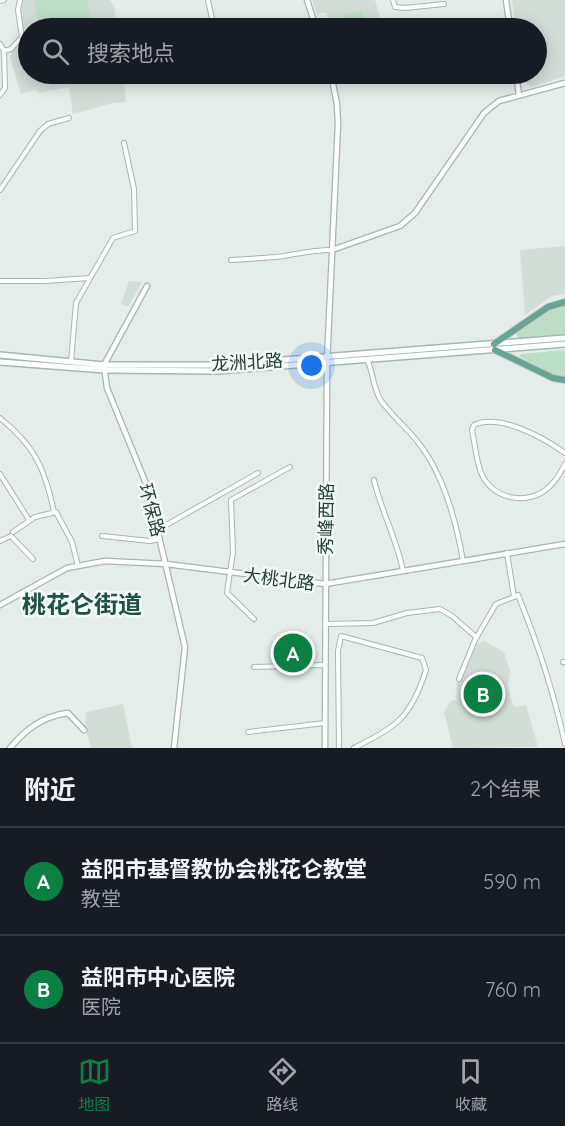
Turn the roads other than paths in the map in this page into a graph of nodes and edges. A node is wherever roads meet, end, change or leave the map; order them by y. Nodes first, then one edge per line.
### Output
1 (20, 0) edge
2 (208, 0) edge
3 (307, 0) edge
4 (393, 0) edge
5 (506, 0) edge
6 (444, 4) dead end
7 (19, 18) edge
8 (212, 18) edge
9 (313, 18) edge
10 (509, 18) edge
11 (18, 42) edge
12 (0, 44) edge
13 (4, 51) junction
14 (565, 83) edge
15 (333, 84) edge
16 (517, 84) edge
17 (0, 95) edge
18 (519, 95) junction
19 (69, 118) dead end
20 (124, 143) dead end
21 (0, 190) edge
22 (332, 250) junction
23 (231, 260) dead end
24 (90, 278) junction
25 (0, 281) edge
26 (147, 286) dead end
27 (565, 302) edge
28 (565, 338) edge
29 (565, 344) edge
30 (495, 347) junction
31 (0, 355) edge
32 (367, 359) junction
33 (328, 360) junction
34 (0, 362) edge
35 (71, 362) junction
36 (104, 368) junction
37 (565, 381) edge
38 (0, 418) edge
39 (565, 453) edge
40 (565, 464) edge
41 (290, 467) dead end
42 (258, 473) dead end
43 (0, 474) edge
44 (374, 480) dead end
45 (54, 512) junction
46 (29, 520) junction
47 (157, 526) junction
48 (13, 532) dead end
49 (102, 536) dead end
50 (160, 539) junction
51 (0, 542) edge
52 (565, 543) edge
53 (507, 553) junction
54 (33, 559) dead end
55 (463, 561) junction
56 (166, 564) junction
57 (78, 566) junction
58 (403, 571) junction
59 (230, 572) junction
60 (325, 585) junction
61 (514, 597) junction
62 (0, 605) edge
63 (255, 619) dead end
64 (325, 624) junction
65 (476, 637) junction
66 (325, 665) junction
67 (254, 667) dead end
68 (459, 679) dead end
69 (325, 723) junction
70 (84, 730) dead end
71 (248, 732) dead end
72 (565, 744) edge
73 (10, 748) edge
74 (174, 748) edge
75 (325, 748) edge
76 (339, 748) edge
77 (354, 748) edge

1 - 7 street
2 - 8 street
3 - 9 street
4 - 6 street
5 - 10 street
11 - 13 street
12 - 13 street
13 - 17 street
14 - 18 street
15 - 22 street, 秀峰西路
16 - 18 street
18 - 22 street
19 - 21 street
20 - 24 street
22 - 23 street
22 - 33 street, 秀峰西路
24 - 25 street
24 - 35 street
26 - 36 street
27 - 30 main road
28 - 30 main road, 龙洲北路
29 - 30 main road, 龙洲北路
30 - 32 main road, 龙洲北路
30 - 33 main road, 龙洲北路
30 - 37 main road
31 - 35 main road, 龙洲北路
32 - 33 main road, 龙洲北路
32 - 55 street
33 - 36 main road, 龙洲北路
33 - 60 street, 秀峰西路
34 - 36 main road, 龙洲北路
35 - 36 main road, 龙洲北路
36 - 47 street, 环保路
38 - 45 street
39 - 40 street
41 - 59 street
42 - 47 street
43 - 46 street
44 - 58 street
45 - 46 street
45 - 57 street
46 - 48 street
47 - 50 street, 环保路
49 - 50 street
50 - 56 street, 环保路
51 - 54 street
52 - 53 street, 大桃北路
53 - 55 street, 大桃北路
53 - 61 street
55 - 58 street, 大桃北路
56 - 57 street, 大桃北路
56 - 59 street, 大桃北路
56 - 74 street, 环保路
57 - 62 street, 大桃北路
58 - 60 street, 大桃北路
59 - 60 street, 大桃北路
59 - 63 street
60 - 64 street, 秀峰西路
61 - 65 street
61 - 72 street
64 - 65 street
64 - 66 street, 秀峰西路
65 - 68 street
66 - 67 street
66 - 69 street, 秀峰西路
69 - 71 street
69 - 75 street, 秀峰西路
70 - 73 street
76 - 77 street

